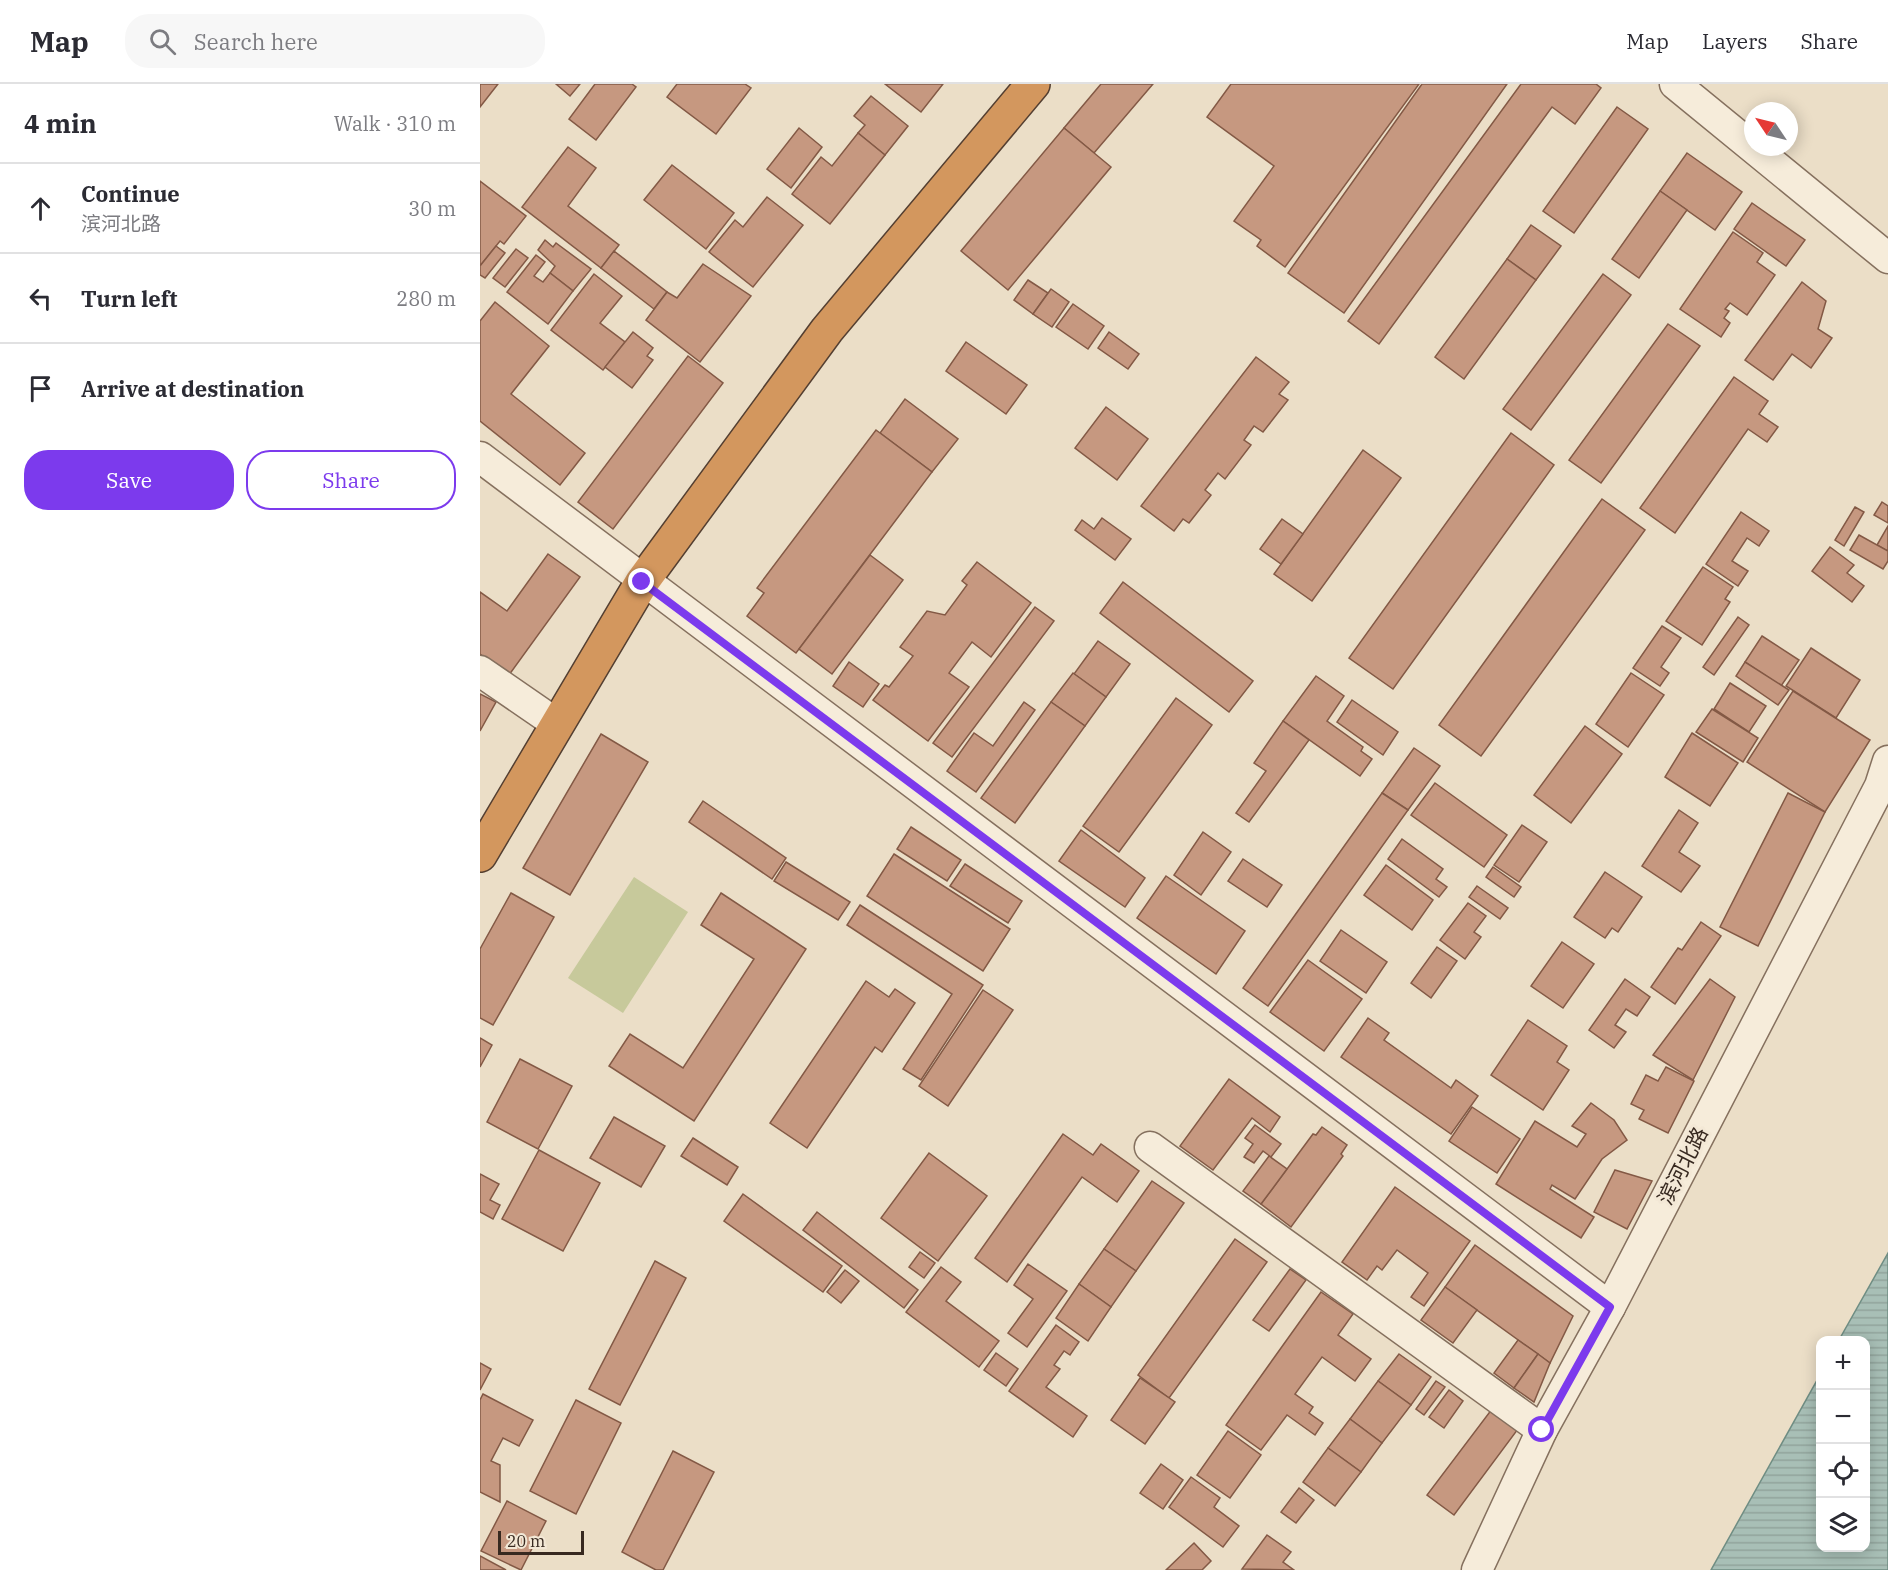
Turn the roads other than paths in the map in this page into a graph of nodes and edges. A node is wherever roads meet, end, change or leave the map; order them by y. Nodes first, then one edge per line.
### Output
1 (1033, 84) edge
2 (1675, 84) edge
3 (1888, 258) edge
4 (480, 458) edge
5 (642, 582) junction
6 (480, 671) edge
7 (557, 724) junction
8 (1888, 761) edge
9 (480, 855) edge
10 (1150, 1147) dead end
11 (1610, 1307) junction
12 (1542, 1430) junction
13 (1477, 1570) edge

1 - 5 highway
2 - 3 street
4 - 5 street
5 - 7 highway
5 - 11 street
6 - 7 street
7 - 9 highway
8 - 11 street, 滨河北路
10 - 12 street
11 - 12 street, 滨河北路
12 - 13 street, 滨河北路

